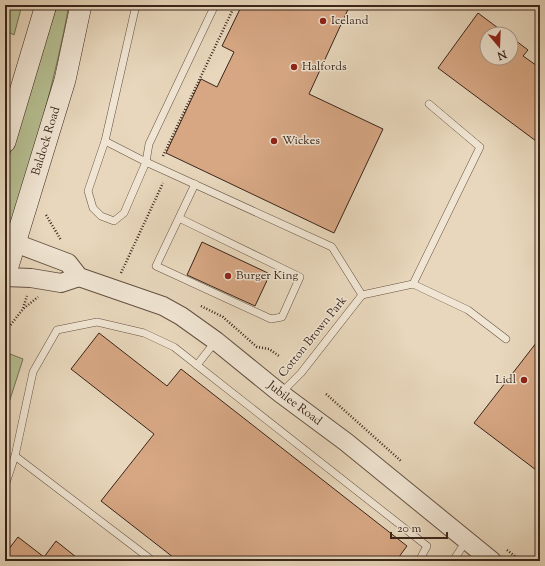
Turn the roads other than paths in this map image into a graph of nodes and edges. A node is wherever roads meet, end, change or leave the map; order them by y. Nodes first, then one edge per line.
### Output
1 (46, 5) edge
2 (81, 5) edge
3 (136, 5) edge
4 (215, 5) edge
5 (429, 104) dead end
6 (105, 141) junction
7 (5, 142) edge
8 (146, 162) junction
9 (195, 184) junction
10 (179, 218) junction
11 (10, 246) edge
12 (5, 276) edge
13 (79, 277) junction
14 (413, 284) junction
15 (362, 295) junction
16 (506, 339) dead end
17 (216, 341) junction
18 (197, 365) junction
19 (280, 394) junction
20 (15, 456) junction
21 (5, 486) edge
22 (466, 541) junction
23 (154, 561) edge
24 (419, 561) edge
25 (454, 561) edge
26 (492, 561) edge

1 - 7 main road
2 - 11 main road, Baldock Road
3 - 6 lane
4 - 8 lane
5 - 14 lane
6 - 8 lane
6 - 8 lane
8 - 9 lane
9 - 10 lane
9 - 15 lane
10 - 10 lane
11 - 12 main road, Baldock Road
11 - 13 street, Jubilee Road
12 - 13 street
13 - 17 street, Jubilee Road
14 - 15 lane
14 - 16 lane
15 - 19 lane, Cotton Brown Park
17 - 18 lane
17 - 19 street, Jubilee Road
18 - 20 lane
18 - 24 lane
19 - 22 street, Jubilee Road
20 - 21 lane
20 - 23 lane
22 - 25 lane
22 - 26 street, Jubilee Road

